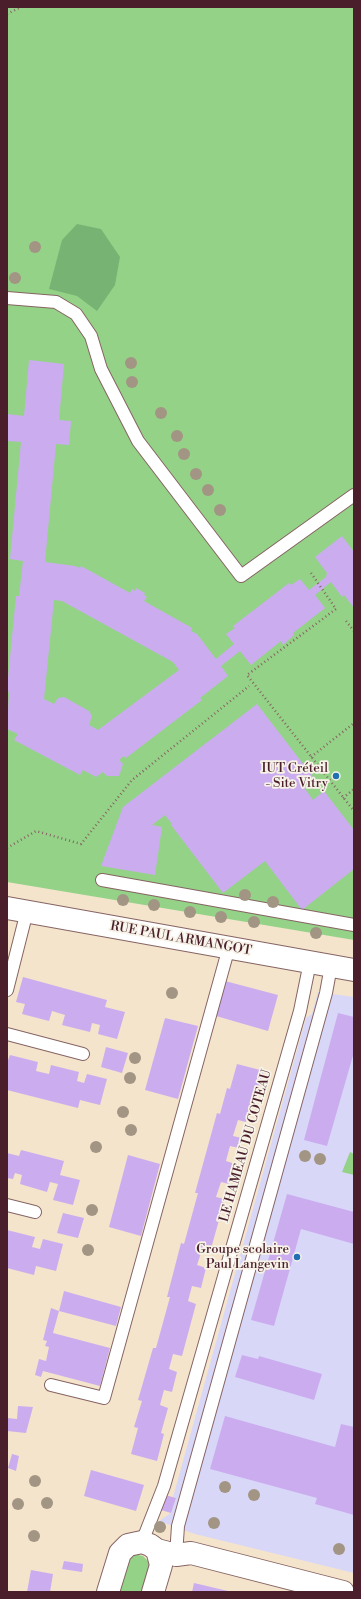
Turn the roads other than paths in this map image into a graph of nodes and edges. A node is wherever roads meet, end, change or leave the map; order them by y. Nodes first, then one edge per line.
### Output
1 (7, 298) edge
2 (354, 495) edge
3 (102, 880) dead end
4 (17, 910) edge
5 (354, 926) edge
6 (229, 947) junction
7 (310, 962) junction
8 (331, 966) junction
9 (354, 970) edge
10 (7, 990) edge
11 (7, 1034) edge
12 (83, 1054) dead end
13 (7, 1204) edge
14 (35, 1212) dead end
15 (52, 1385) dead end
16 (158, 1549) junction
17 (108, 1592) edge
18 (153, 1592) edge
19 (344, 1592) edge

1 - 2 lane
3 - 5 lane
4 - 6 street, RUE PAUL ARMANGOT
4 - 10 lane
6 - 7 street, RUE PAUL ARMANGOT
6 - 15 lane
7 - 8 street, RUE PAUL ARMANGOT
7 - 16 lane, LE HAMEAU DU COTEAU
8 - 9 street, RUE PAUL ARMANGOT
8 - 16 lane
11 - 12 lane
13 - 14 lane
16 - 17 street
16 - 18 street
16 - 19 street

